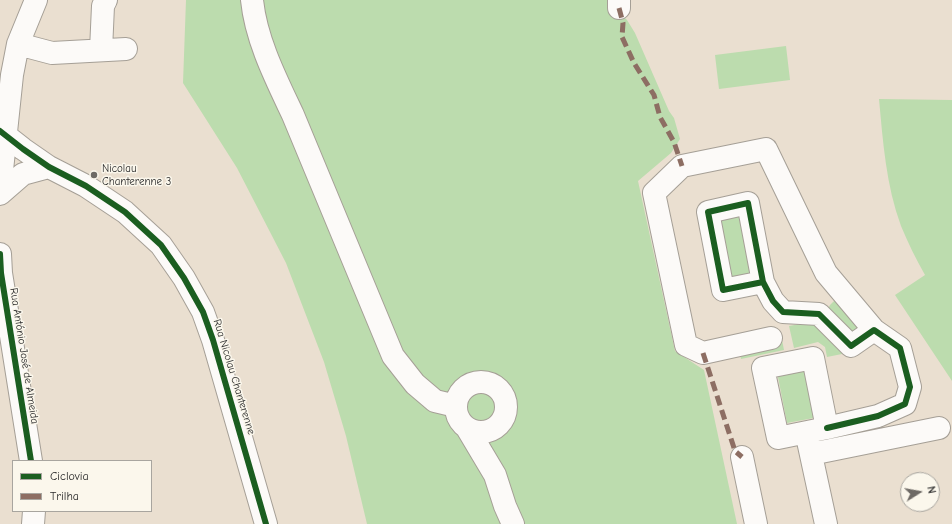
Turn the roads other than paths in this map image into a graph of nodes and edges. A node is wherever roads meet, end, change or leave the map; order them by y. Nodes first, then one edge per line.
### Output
1 (36, 0) edge
2 (106, 0) edge
3 (252, 0) edge
4 (18, 44) junction
5 (126, 49) dead end
6 (101, 50) junction
7 (2, 132) edge
8 (49, 167) junction
9 (0, 189) edge
10 (0, 194) edge
11 (0, 254) edge
12 (763, 282) dead end
13 (874, 330) junction
14 (771, 338) dead end
15 (456, 406) junction
16 (498, 426) junction
17 (467, 428) junction
18 (939, 428) dead end
19 (811, 454) junction
20 (742, 457) dead end
21 (31, 460) edge
22 (495, 475) junction
23 (34, 512) edge
24 (33, 524) edge
25 (266, 524) edge
26 (513, 524) edge
27 (756, 524) edge
28 (826, 524) edge

1 - 4 street
2 - 6 street
3 - 15 street
4 - 6 street
4 - 7 street
5 - 6 street
7 - 8 street, Rua Nicolau Chanterenne
7 - 9 street
8 - 10 street
8 - 25 street, Rua Nicolau Chanterenne
11 - 21 street, Rua António José de Almeida
12 - 13 street
13 - 14 street
13 - 19 street
15 - 16 street
15 - 17 street
16 - 17 street
16 - 22 street
17 - 22 street
18 - 19 street
19 - 28 street
20 - 27 street
22 - 26 street
23 - 24 street

